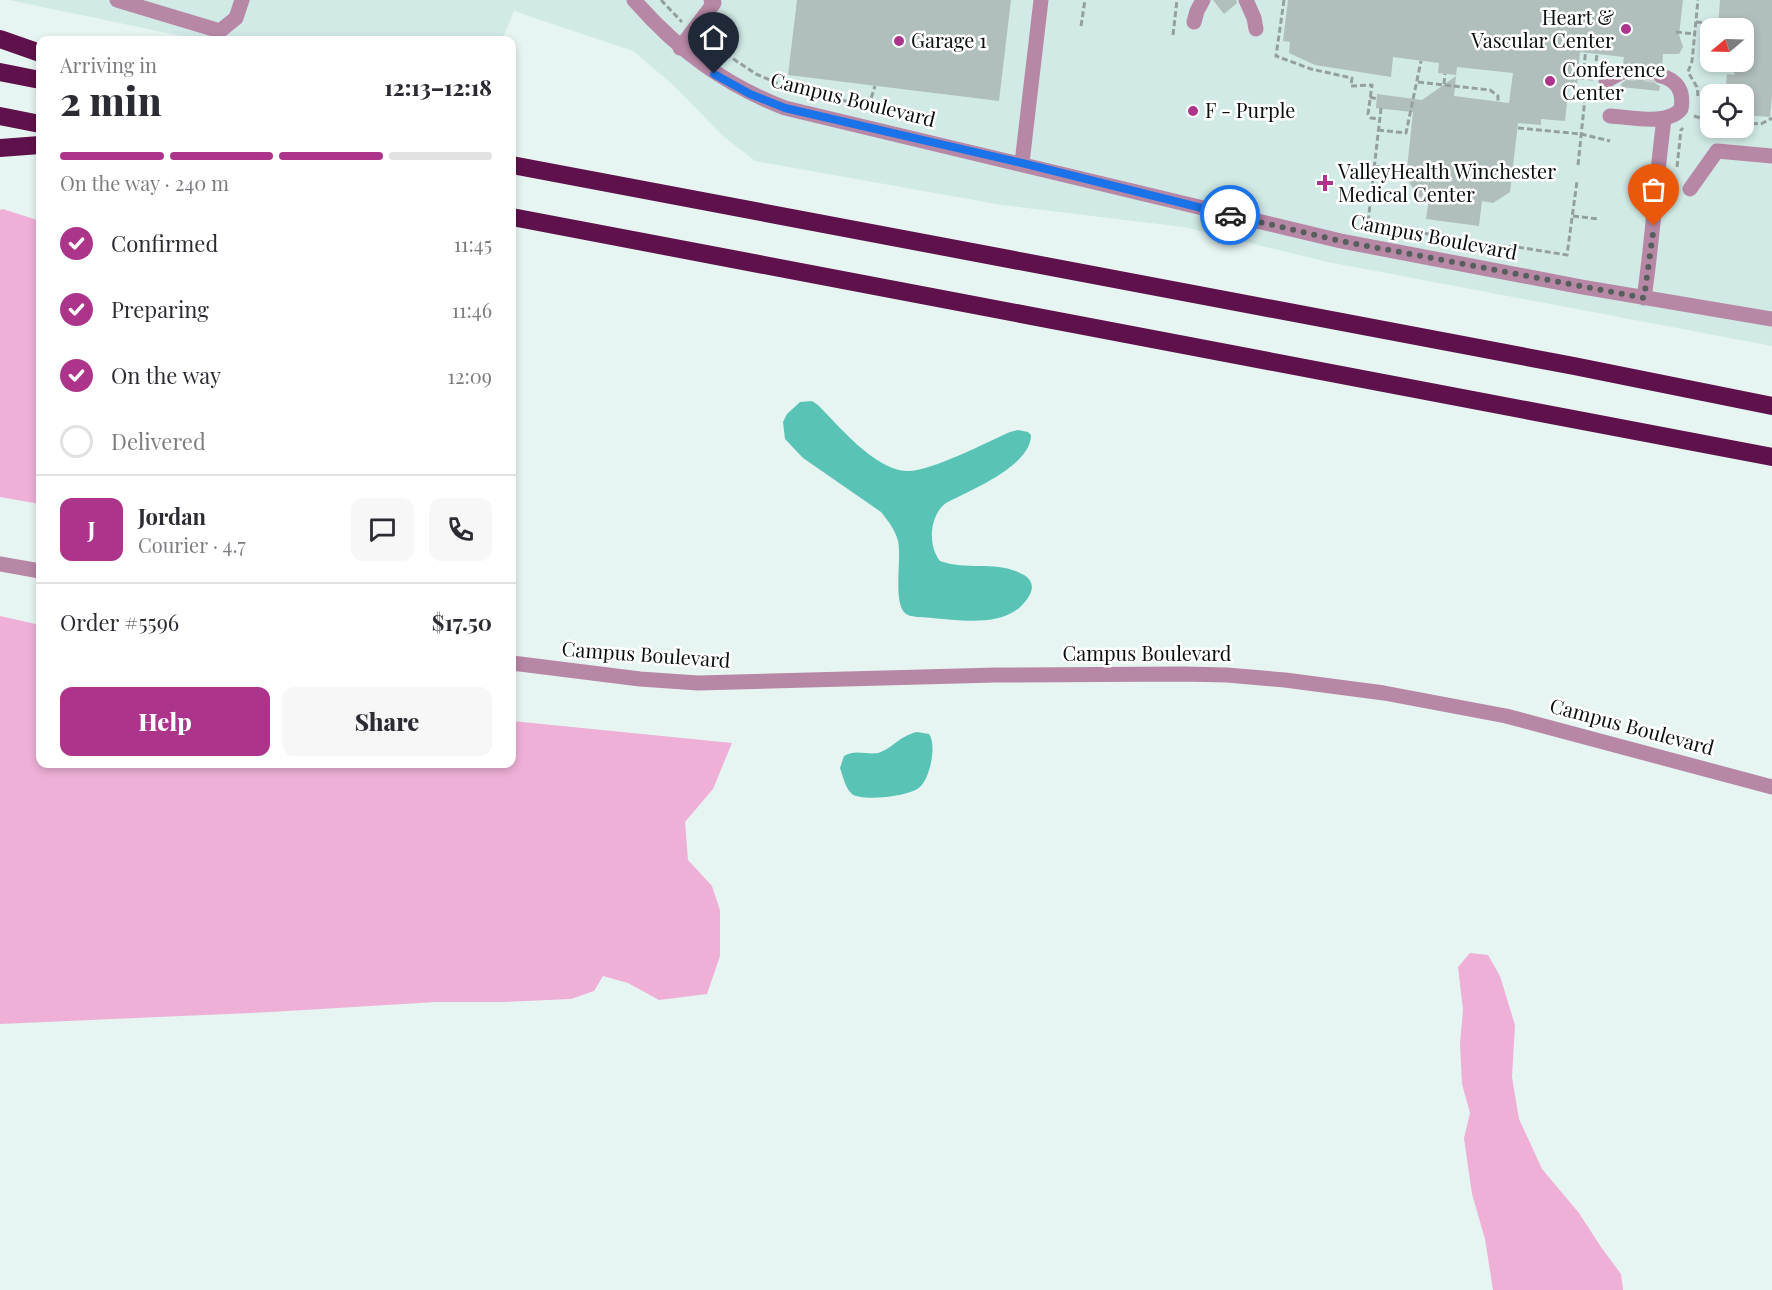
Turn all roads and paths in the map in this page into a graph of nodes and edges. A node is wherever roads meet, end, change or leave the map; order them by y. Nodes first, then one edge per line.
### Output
1 (117, 0) edge
2 (242, 0) edge
3 (634, 0) edge
4 (661, 0) edge
5 (1041, 0) edge
6 (1085, 0) edge
7 (1177, 0) edge
8 (1203, 0) edge
9 (1246, 0) edge
10 (1284, 0) edge
11 (1698, 0) edge
12 (713, 1) edge
13 (1194, 22) dead end
14 (1696, 22) junction
15 (1700, 22) edge
16 (1081, 26) dead end
17 (1256, 29) dead end
18 (693, 31) junction
19 (1676, 32) dead end
20 (1695, 34) junction
21 (1173, 35) dead end
22 (0, 39) edge
23 (1586, 47) dead end
24 (680, 48) junction
25 (36, 52) edge
26 (1597, 54) dead end
27 (1421, 60) dead end
28 (0, 72) edge
29 (1622, 72) tunnel mouth
30 (1445, 74) dead end
31 (1661, 76) tunnel mouth
32 (1578, 78) dead end
33 (1583, 78) junction
34 (36, 79) edge
35 (1600, 80) junction
36 (1418, 82) junction
37 (1444, 84) junction
38 (875, 86) dead end
39 (1370, 97) junction
40 (1698, 98) dead end
41 (1377, 99) dead end
42 (1498, 102) dead end
43 (1697, 107) dead end
44 (1381, 108) dead end
45 (0, 116) edge
46 (1610, 117) dead end
47 (1700, 118) edge
48 (1772, 118) edge
49 (1380, 119) junction
50 (1664, 119) junction
51 (36, 123) edge
52 (1687, 124) dead end
53 (1754, 124) edge
54 (1518, 128) dead end
55 (1378, 130) junction
56 (1581, 135) junction
57 (1610, 141) dead end
58 (36, 145) edge
59 (0, 148) edge
60 (1772, 156) edge
61 (1022, 163) junction
62 (1374, 165) junction
63 (1578, 165) dead end
64 (516, 166) edge
65 (1677, 167) dead end
66 (1406, 175) dead end
67 (1577, 181) dead end
68 (1690, 189) dead end
69 (1573, 216) junction
70 (516, 218) edge
71 (1598, 219) dead end
72 (1644, 298) junction
73 (1772, 319) edge
74 (1714, 394) junction
75 (1772, 401) edge
76 (1772, 406) edge
77 (1772, 458) edge
78 (0, 564) edge
79 (36, 570) edge
80 (516, 664) edge
81 (1772, 787) edge

1 - 2 street
3 - 24 street, Campus Boulevard
4 - 18 path
5 - 61 street
6 - 16 path
7 - 21 path
8 - 13 street
9 - 17 street
10 - 39 path
11 - 14 path
12 - 18 street
14 - 15 path
14 - 20 path
18 - 24 street
18 - 38 path
19 - 20 path
20 - 40 path
22 - 25 highway
23 - 33 path
24 - 61 street, Campus Boulevard
26 - 35 path
27 - 36 path
28 - 34 highway
29 - 35 street
30 - 37 path
31 - 50 street
32 - 33 path
33 - 35 path
35 - 56 path
36 - 37 path
36 - 55 path
37 - 42 path
39 - 41 path
39 - 49 path
43 - 47 path
44 - 49 path
45 - 51 highway
46 - 50 street
48 - 53 path
49 - 55 path
50 - 72 street
52 - 65 path
54 - 56 path
55 - 62 path
56 - 57 path
56 - 63 path
58 - 59 highway
60 - 68 street
61 - 72 street, Campus Boulevard
62 - 66 path
62 - 69 path
64 - 74 highway
67 - 69 path
69 - 71 path
70 - 77 highway
72 - 73 street, Campus Boulevard
74 - 75 highway
74 - 76 highway
78 - 79 street
80 - 81 street, Campus Boulevard

